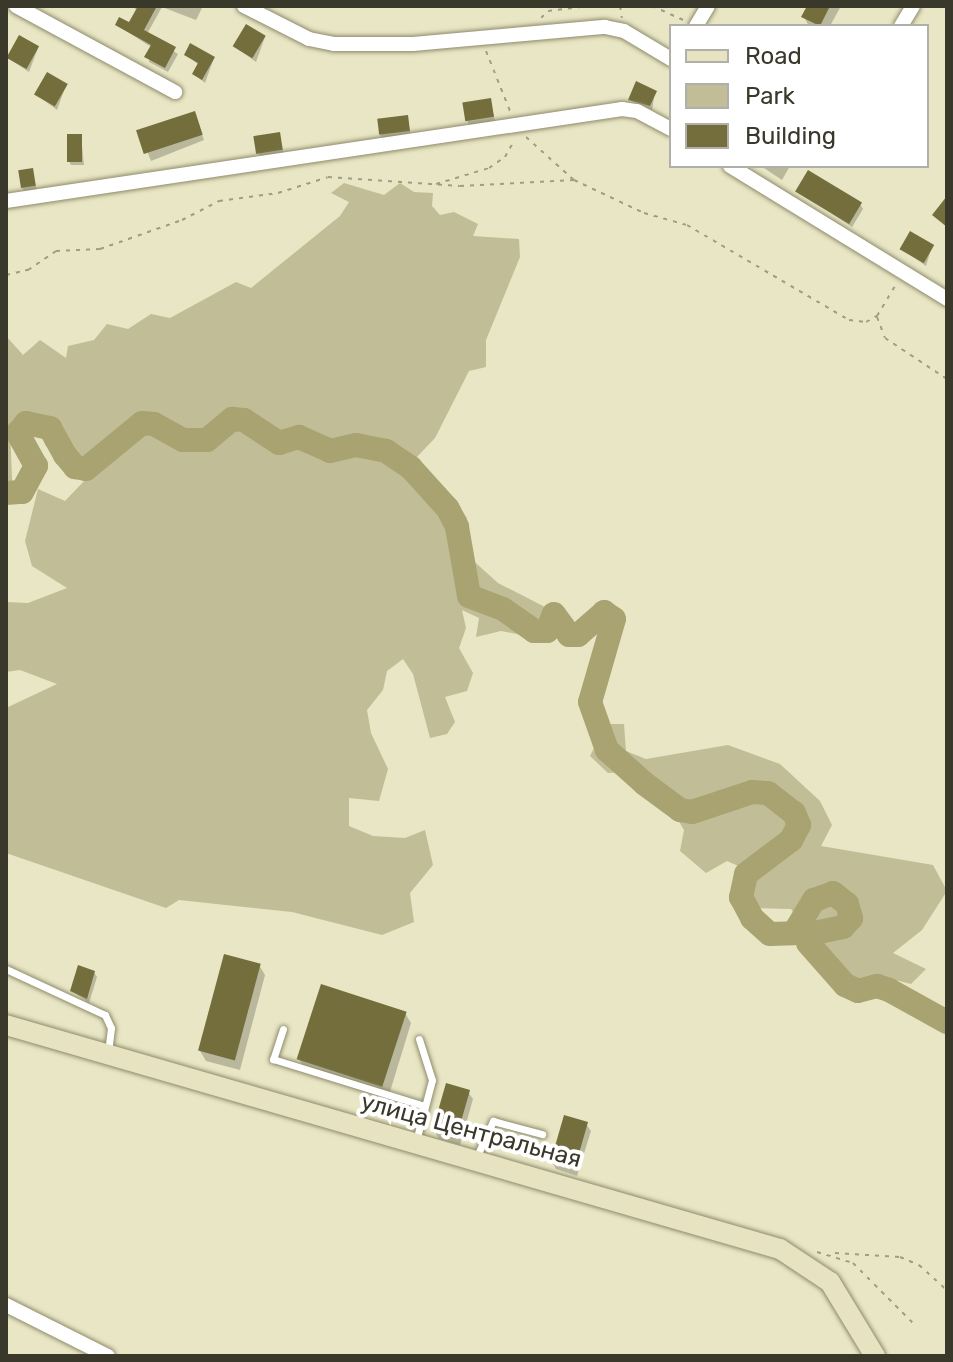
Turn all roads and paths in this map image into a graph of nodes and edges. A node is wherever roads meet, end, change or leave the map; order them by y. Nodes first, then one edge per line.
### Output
1 (16, 6) edge
2 (244, 6) edge
3 (589, 6) edge
4 (652, 6) edge
5 (708, 6) edge
6 (913, 6) edge
7 (695, 24) edge
8 (698, 24) edge
9 (902, 24) edge
10 (524, 34) junction
11 (473, 38) junction
12 (669, 58) edge
13 (175, 92) dead end
14 (513, 125) junction
15 (669, 128) edge
16 (733, 168) edge
17 (574, 180) junction
18 (434, 184) junction
19 (6, 201) edge
20 (903, 273) junction
21 (6, 275) edge
22 (947, 299) edge
23 (877, 316) junction
24 (947, 379) edge
25 (6, 969) edge
26 (6, 1025) edge
27 (283, 1029) dead end
28 (419, 1039) dead end
29 (107, 1055) junction
30 (425, 1106) junction
31 (542, 1134) dead end
32 (415, 1143) junction
33 (476, 1160) junction
34 (807, 1251) dead end
35 (833, 1253) junction
36 (947, 1290) edge
37 (6, 1305) edge
38 (916, 1326) dead end
39 (108, 1356) edge
40 (875, 1356) edge

1 - 13 street
2 - 11 street
3 - 10 path
4 - 7 path
5 - 8 street
6 - 9 street
10 - 11 street
10 - 12 street
11 - 14 path
14 - 15 street
14 - 17 path
14 - 18 path
14 - 19 street
16 - 20 street
17 - 18 path
17 - 23 path
18 - 21 path
20 - 22 street
20 - 23 path
23 - 24 path
25 - 29 lane
26 - 29 main road, улица Центральная
27 - 30 lane
28 - 30 lane
29 - 32 main road, улица Центральная
30 - 32 lane
31 - 33 lane
32 - 33 main road, улица Центральная
33 - 40 main road, улица Центральная
34 - 35 path
35 - 36 path
35 - 38 path
37 - 39 street

